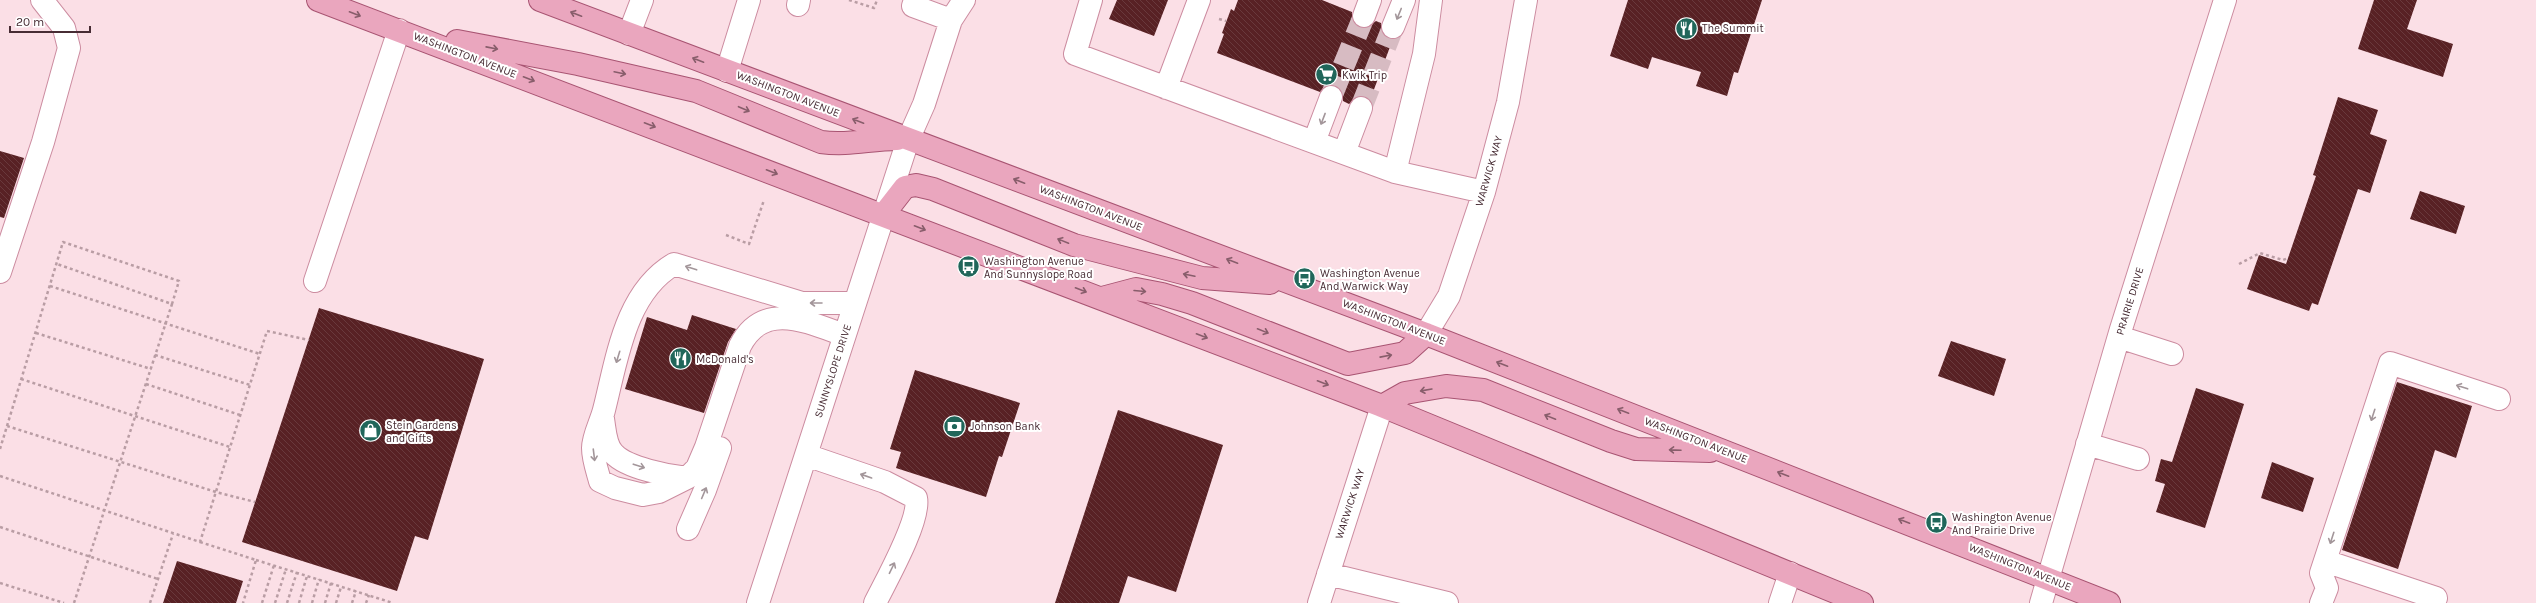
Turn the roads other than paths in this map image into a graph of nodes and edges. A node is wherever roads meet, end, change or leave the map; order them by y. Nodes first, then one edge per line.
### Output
1 (42, 0) edge
2 (318, 0) edge
3 (540, 0) edge
4 (642, 0) edge
5 (749, 0) edge
6 (915, 0) edge
7 (964, 0) edge
8 (1091, 0) edge
9 (1199, 0) edge
10 (1404, 0) edge
11 (1431, 0) edge
12 (1526, 0) edge
13 (2225, 0) edge
14 (951, 20) junction
15 (1393, 27) tunnel mouth
16 (399, 30) junction
17 (629, 34) junction
18 (727, 71) junction
19 (1166, 88) junction
20 (1331, 97) tunnel mouth
21 (1361, 108) tunnel mouth
22 (908, 140) junction
23 (1314, 142) junction
24 (1344, 153) junction
25 (1395, 172) junction
26 (1484, 192) junction
27 (884, 214) junction
28 (0, 272) edge
29 (315, 281) dead end
30 (1297, 286) junction
31 (1102, 298) junction
32 (855, 303) junction
33 (761, 323) junction
34 (1426, 334) junction
35 (844, 335) junction
36 (2119, 337) junction
37 (2172, 354) dead end
38 (2499, 399) dead end
39 (1382, 406) junction
40 (602, 418) junction
41 (2087, 444) junction
42 (1728, 452) junction
43 (806, 455) junction
44 (2138, 459) dead end
45 (687, 478) junction
46 (688, 528) dead end
47 (2325, 560) junction
48 (1790, 573) junction
49 (1328, 574) junction
50 (2049, 578) junction
51 (1394, 598) edge
52 (2436, 598) dead end
53 (758, 603) edge
54 (875, 603) edge
55 (1319, 603) edge
56 (1447, 603) edge
57 (1780, 603) edge
58 (1862, 603) edge
59 (2041, 603) edge
60 (2109, 603) edge
61 (2321, 603) edge

1 - 28 street
2 -> 16 main road, WASHINGTON AVENUE
17 -> 3 main road, WASHINGTON AVENUE
4 - 17 street
5 - 18 street
6 - 14 street
7 - 14 street, SUNNYSLOPE DRIVE
8 - 19 street
9 - 19 street
10 -> 15 street
11 - 25 street
12 - 26 street, WARWICK WAY
13 - 36 street, PRAIRIE DRIVE
14 - 22 street, SUNNYSLOPE DRIVE
16 -> 22 main road
16 -> 27 main road, WASHINGTON AVENUE
16 - 29 street
18 -> 17 main road, WASHINGTON AVENUE
22 -> 18 main road, WASHINGTON AVENUE
19 - 23 street
20 -> 23 street
21 - 24 street
22 - 27 street, SUNNYSLOPE DRIVE
30 -> 22 main road, WASHINGTON AVENUE
23 - 24 street
24 - 25 street
25 - 26 street
26 - 34 street, WARWICK WAY
30 -> 27 main road
27 -> 31 main road, WASHINGTON AVENUE
27 - 32 street, SUNNYSLOPE DRIVE
30 - 34 main road, WASHINGTON AVENUE
31 -> 34 main road
31 -> 39 main road, WASHINGTON AVENUE
32 - 35 street, SUNNYSLOPE DRIVE
32 -> 40 street
33 - 35 street
33 - 45 street
46 -> 33 street
42 -> 34 main road, WASHINGTON AVENUE
35 - 43 street, SUNNYSLOPE DRIVE
36 - 37 street
36 - 41 street, PRAIRIE DRIVE
38 -> 47 street
42 -> 39 main road
39 - 48 main road, WASHINGTON AVENUE
39 - 49 street, WARWICK WAY
40 -> 45 street
40 -> 45 street
41 - 44 street
41 - 50 street, PRAIRIE DRIVE
50 -> 42 main road, WASHINGTON AVENUE
43 - 53 street, SUNNYSLOPE DRIVE
54 -> 43 street
47 - 52 street
47 - 61 street
48 - 57 street
48 - 58 main road, WASHINGTON AVENUE
49 - 51 street
49 - 55 street, WARWICK WAY
50 - 59 street, PRAIRIE DRIVE
50 - 60 main road, WASHINGTON AVENUE
51 - 56 street

